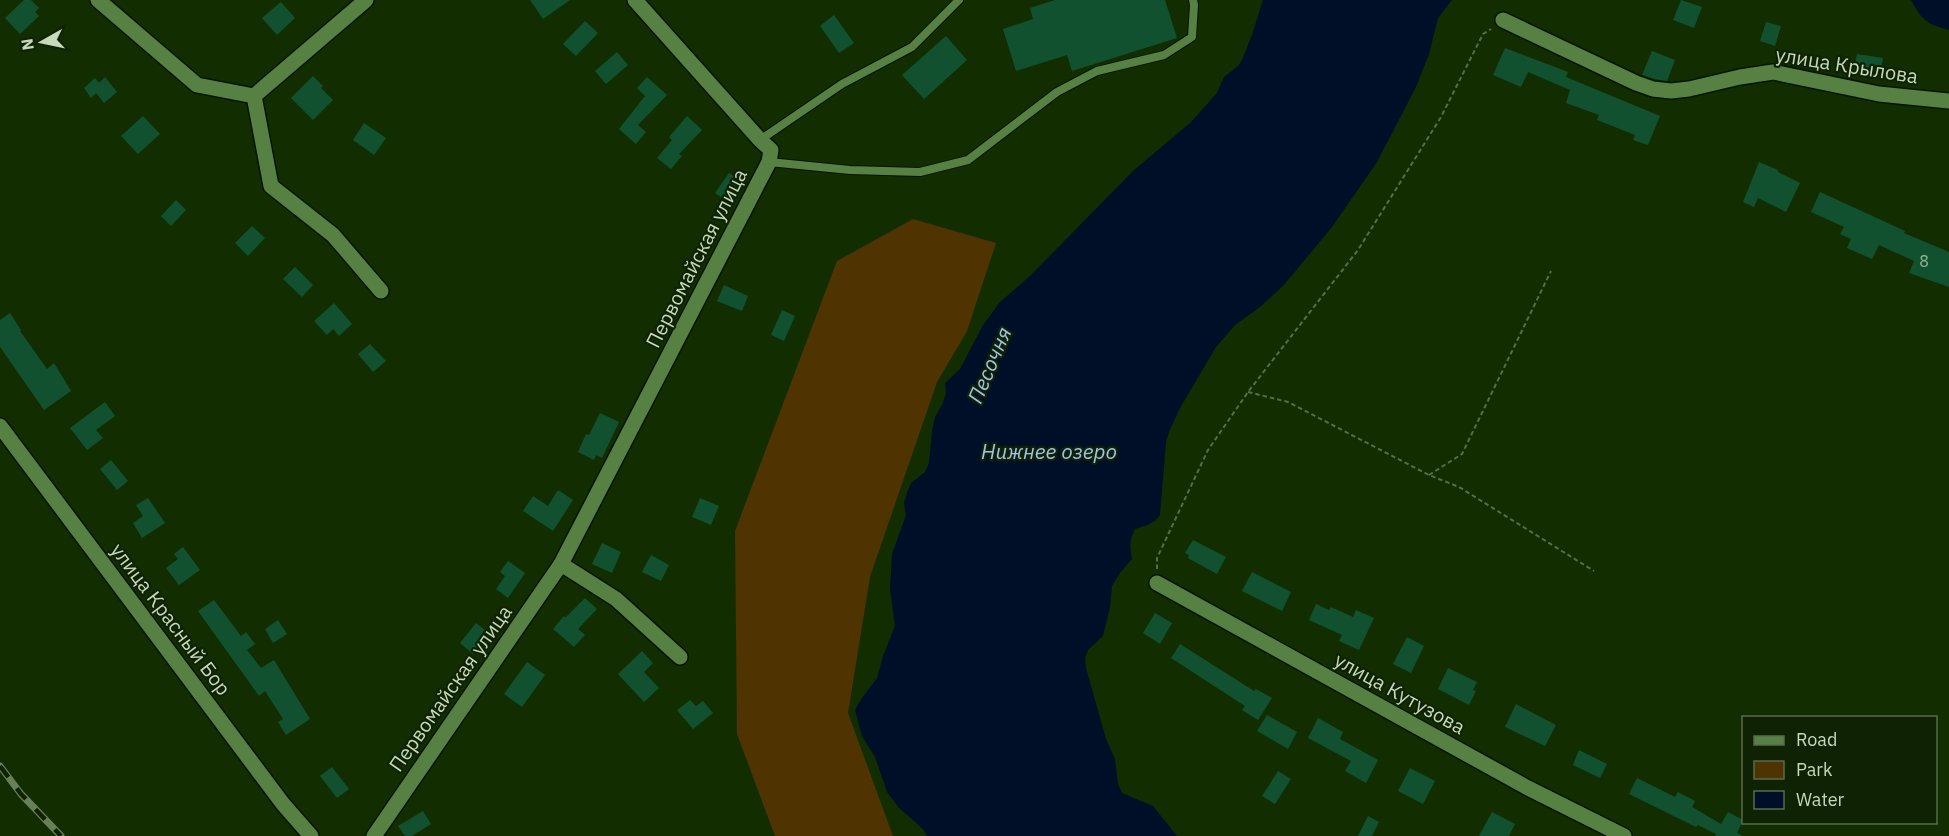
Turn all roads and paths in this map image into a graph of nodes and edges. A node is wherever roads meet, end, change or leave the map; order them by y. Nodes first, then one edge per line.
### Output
1 (98, 0) edge
2 (366, 0) edge
3 (634, 0) edge
4 (959, 0) edge
5 (1193, 0) edge
6 (1503, 20) joint
7 (254, 96) junction
8 (1949, 101) edge
9 (760, 140) junction
10 (769, 162) junction
11 (1551, 271) dead end
12 (381, 291) dead end
13 (1248, 392) junction
14 (0, 426) edge
15 (1429, 475) junction
16 (561, 564) junction
17 (1594, 571) dead end
18 (1157, 583) joint
19 (680, 657) dead end
20 (311, 836) edge
21 (374, 836) edge
22 (1624, 836) edge

1 - 7 street
2 - 7 street
3 - 9 street, Первомайская улица
4 - 9 lane
5 - 10 lane
6 - 8 street, улица Крылова
6 - 13 path
7 - 12 street
9 - 10 street, Первомайская улица
10 - 16 street, Первомайская улица
11 - 15 path
13 - 15 path
13 - 18 path
14 - 20 street, улица Красный Бор
15 - 17 path
16 - 19 street
16 - 21 street, Первомайская улица
18 - 22 street, улица Кутузова

